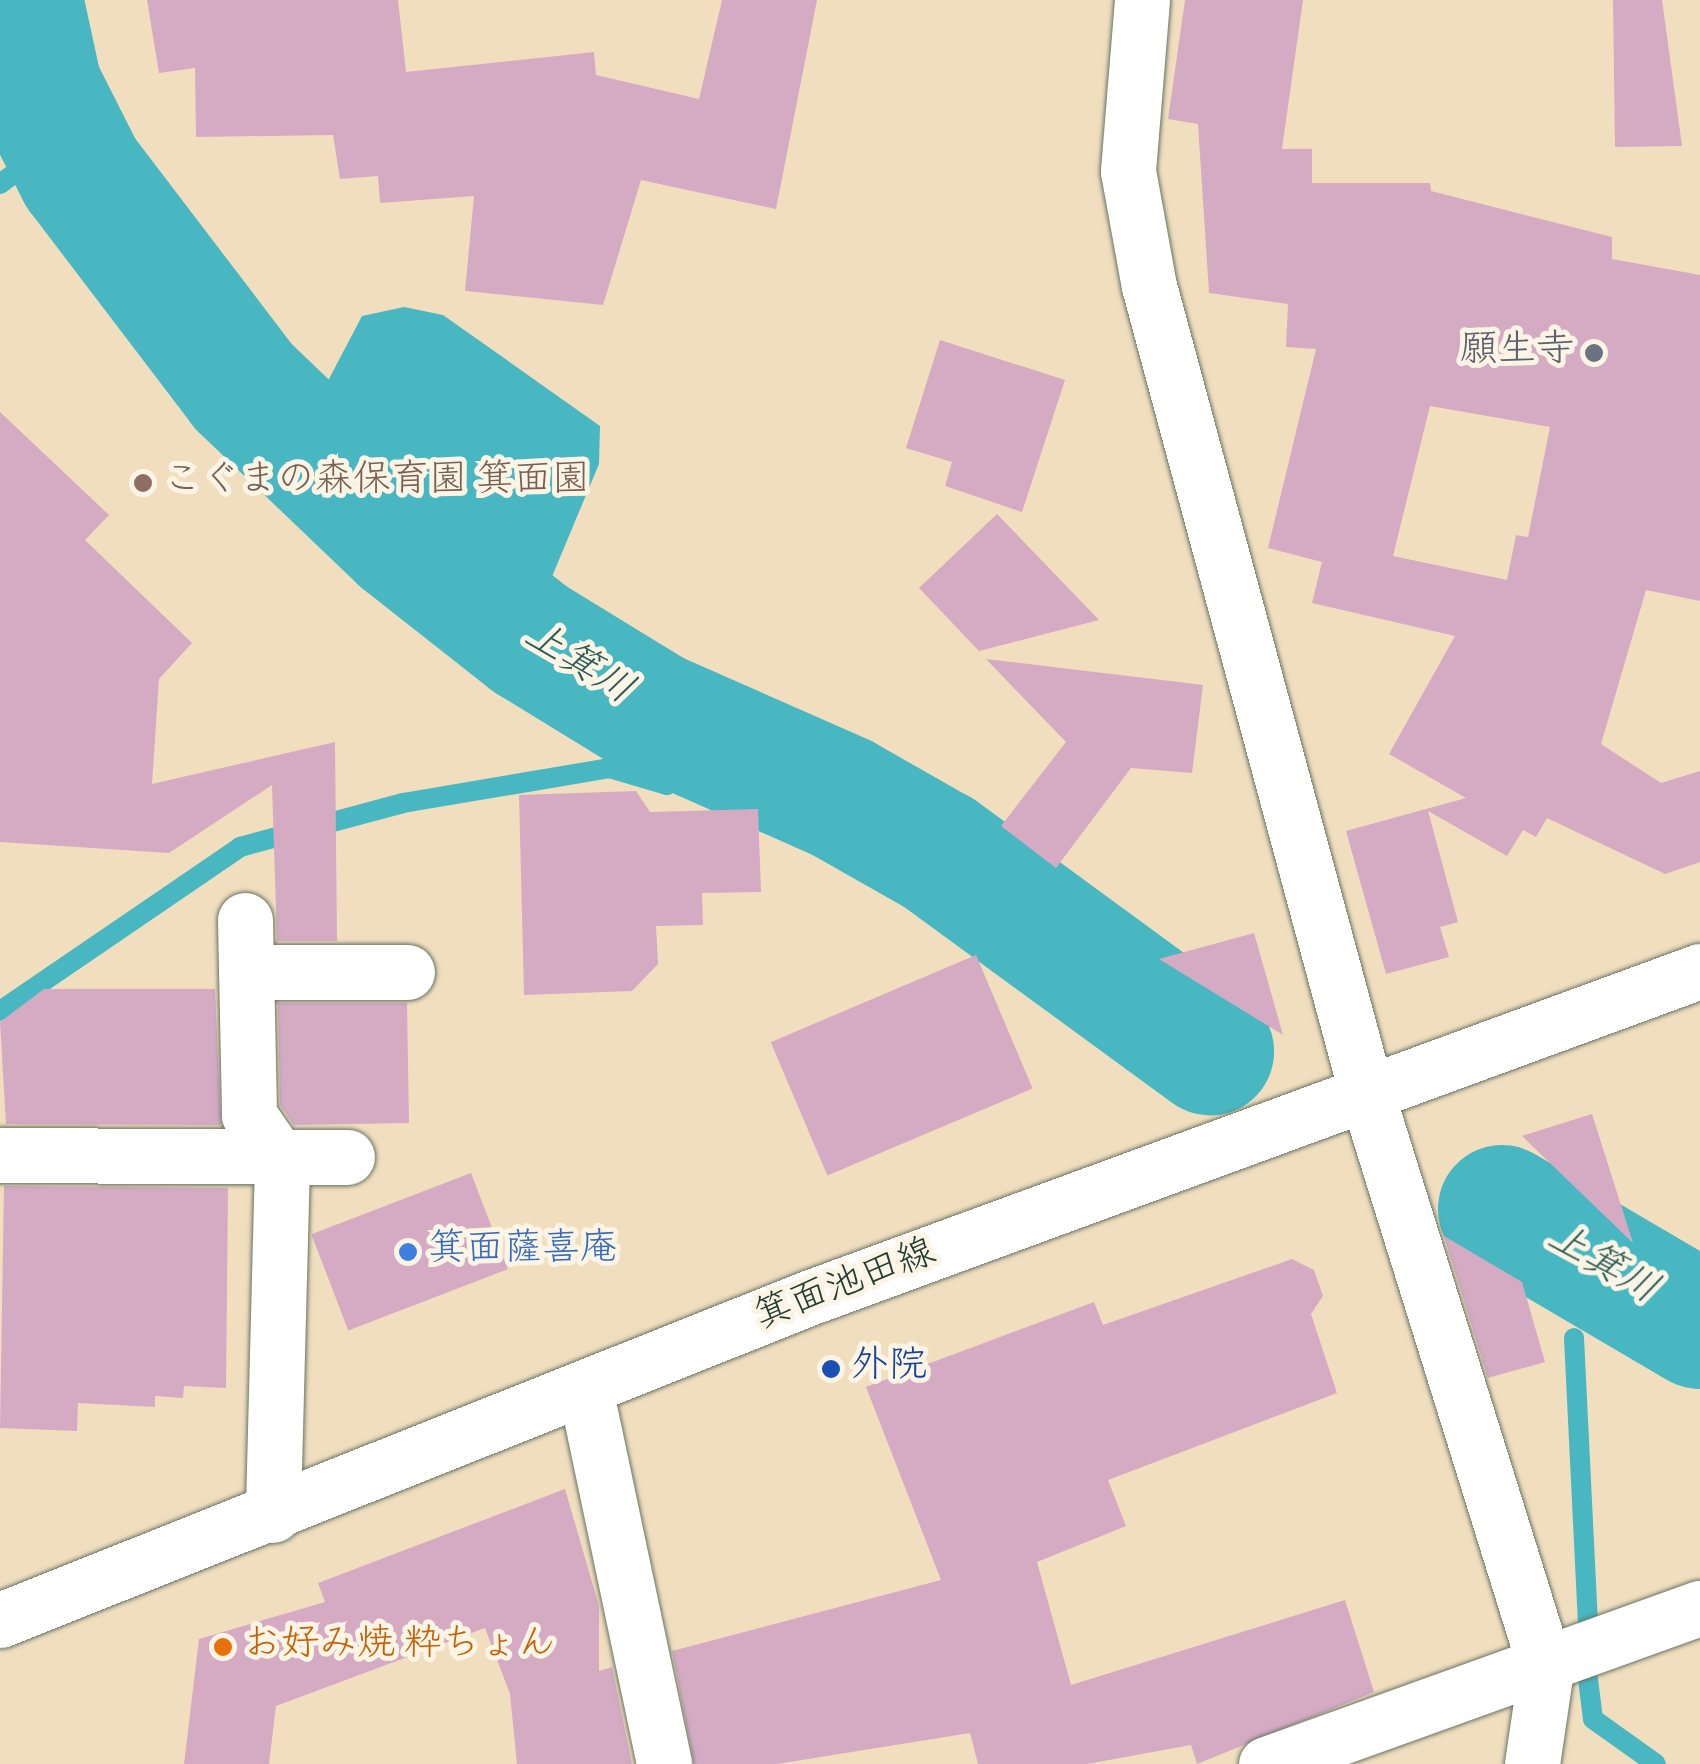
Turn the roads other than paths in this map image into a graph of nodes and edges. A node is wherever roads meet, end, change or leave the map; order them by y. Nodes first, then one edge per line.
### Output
1 (1142, 0) edge
2 (1700, 971) edge
3 (407, 972) dead end
4 (1368, 1098) junction
5 (0, 1154) edge
6 (347, 1157) dead end
7 (282, 1163) junction
8 (586, 1393) junction
9 (273, 1515) junction
10 (1700, 1608) edge
11 (0, 1620) edge
12 (1546, 1669) junction
13 (664, 1764) edge
14 (1266, 1764) edge
15 (1532, 1764) edge

1 - 4 street
2 - 4 street, 箕面池田線
3 - 7 street
4 - 8 street, 箕面池田線
4 - 12 street
5 - 7 street
6 - 7 street
7 - 9 street
8 - 9 street, 箕面池田線
8 - 13 street
9 - 11 street, 箕面池田線
10 - 12 street
12 - 14 street
12 - 15 street

